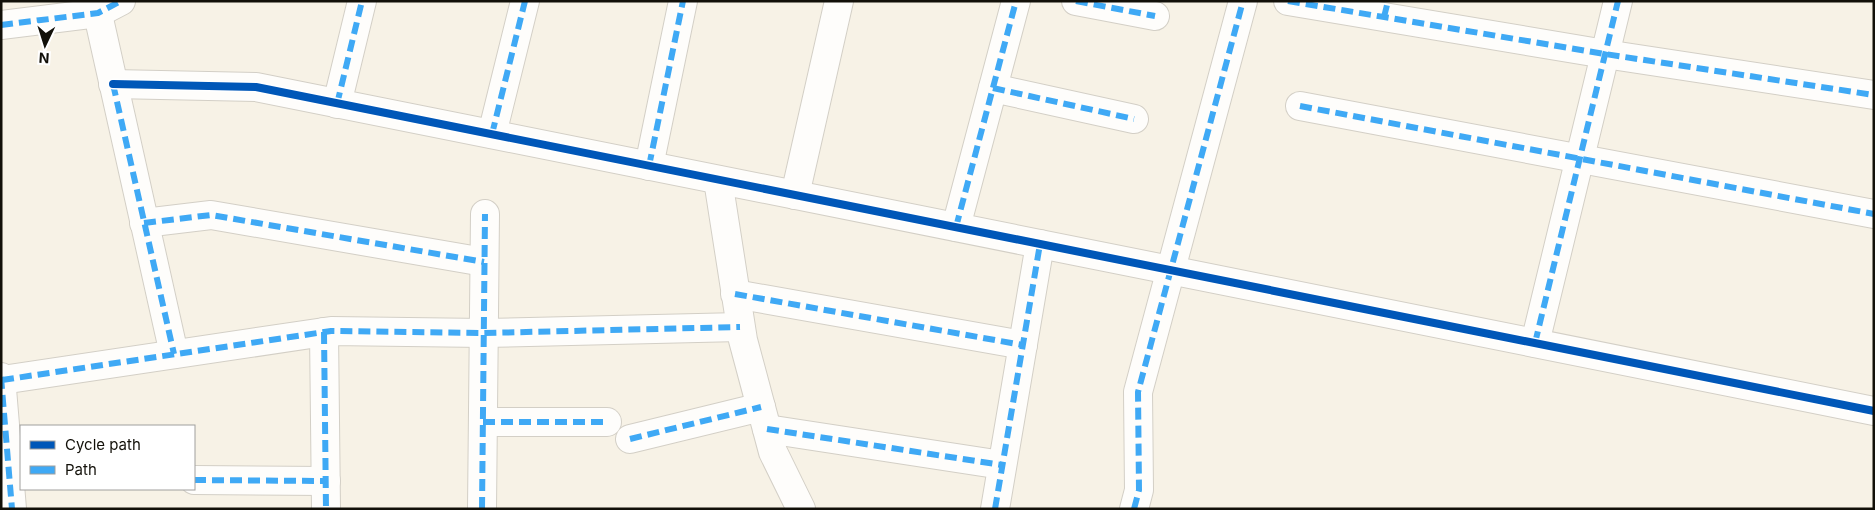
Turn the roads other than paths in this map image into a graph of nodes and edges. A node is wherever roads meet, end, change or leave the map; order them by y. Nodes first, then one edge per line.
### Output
1 (362, 1) edge
2 (525, 1) edge
3 (683, 1) edge
4 (839, 1) edge
5 (1016, 1) edge
6 (1076, 1) edge
7 (1243, 1) edge
8 (1288, 1) edge
9 (1618, 1) edge
10 (105, 5) edge
11 (1386, 9) edge
12 (1155, 16) dead end
13 (1, 25) edge
14 (1605, 54) junction
15 (113, 84) junction
16 (993, 88) junction
17 (1874, 95) edge
18 (337, 104) junction
19 (1300, 106) dead end
20 (1134, 119) dead end
21 (492, 134) junction
22 (1580, 159) junction
23 (649, 166) junction
24 (718, 180) junction
25 (795, 195) junction
26 (484, 214) dead end
27 (1874, 214) edge
28 (144, 223) junction
29 (956, 227) junction
30 (1040, 244) junction
31 (484, 262) junction
32 (1169, 270) junction
33 (735, 294) junction
34 (740, 327) junction
35 (324, 332) junction
36 (484, 333) junction
37 (1535, 343) junction
38 (1023, 344) junction
39 (174, 354) junction
40 (1, 379) edge
41 (1874, 411) edge
42 (764, 418) junction
43 (483, 422) junction
44 (607, 422) dead end
45 (630, 439) dead end
46 (1002, 465) junction
47 (195, 480) edge
48 (326, 481) junction
49 (12, 509) edge
50 (326, 509) edge
51 (482, 509) edge
52 (801, 509) edge
53 (995, 509) edge
54 (1134, 509) edge

1 - 18 street
2 - 21 street
3 - 23 street
4 - 25 street
5 - 16 street
6 - 12 street
7 - 32 street
8 - 11 street
9 - 14 street
10 - 13 street
10 - 15 street
11 - 14 street
14 - 17 street
14 - 22 street
15 - 18 street
15 - 28 street
16 - 20 street
16 - 29 street
18 - 21 street
19 - 22 street
21 - 23 street
22 - 27 street
22 - 37 street
23 - 24 street
24 - 25 street
24 - 33 street
25 - 29 street
26 - 31 street
28 - 31 street
28 - 39 street
29 - 30 street
30 - 32 street
30 - 38 street
31 - 36 street
32 - 37 street
32 - 54 street
33 - 34 street
33 - 38 street
34 - 36 street
34 - 42 street
35 - 36 street
35 - 39 street
35 - 48 street
36 - 43 street
37 - 41 street
38 - 46 street
39 - 40 street
40 - 49 street
42 - 45 street
42 - 46 street
42 - 52 street
43 - 44 street
43 - 51 street
46 - 53 street
47 - 48 street
48 - 50 street

